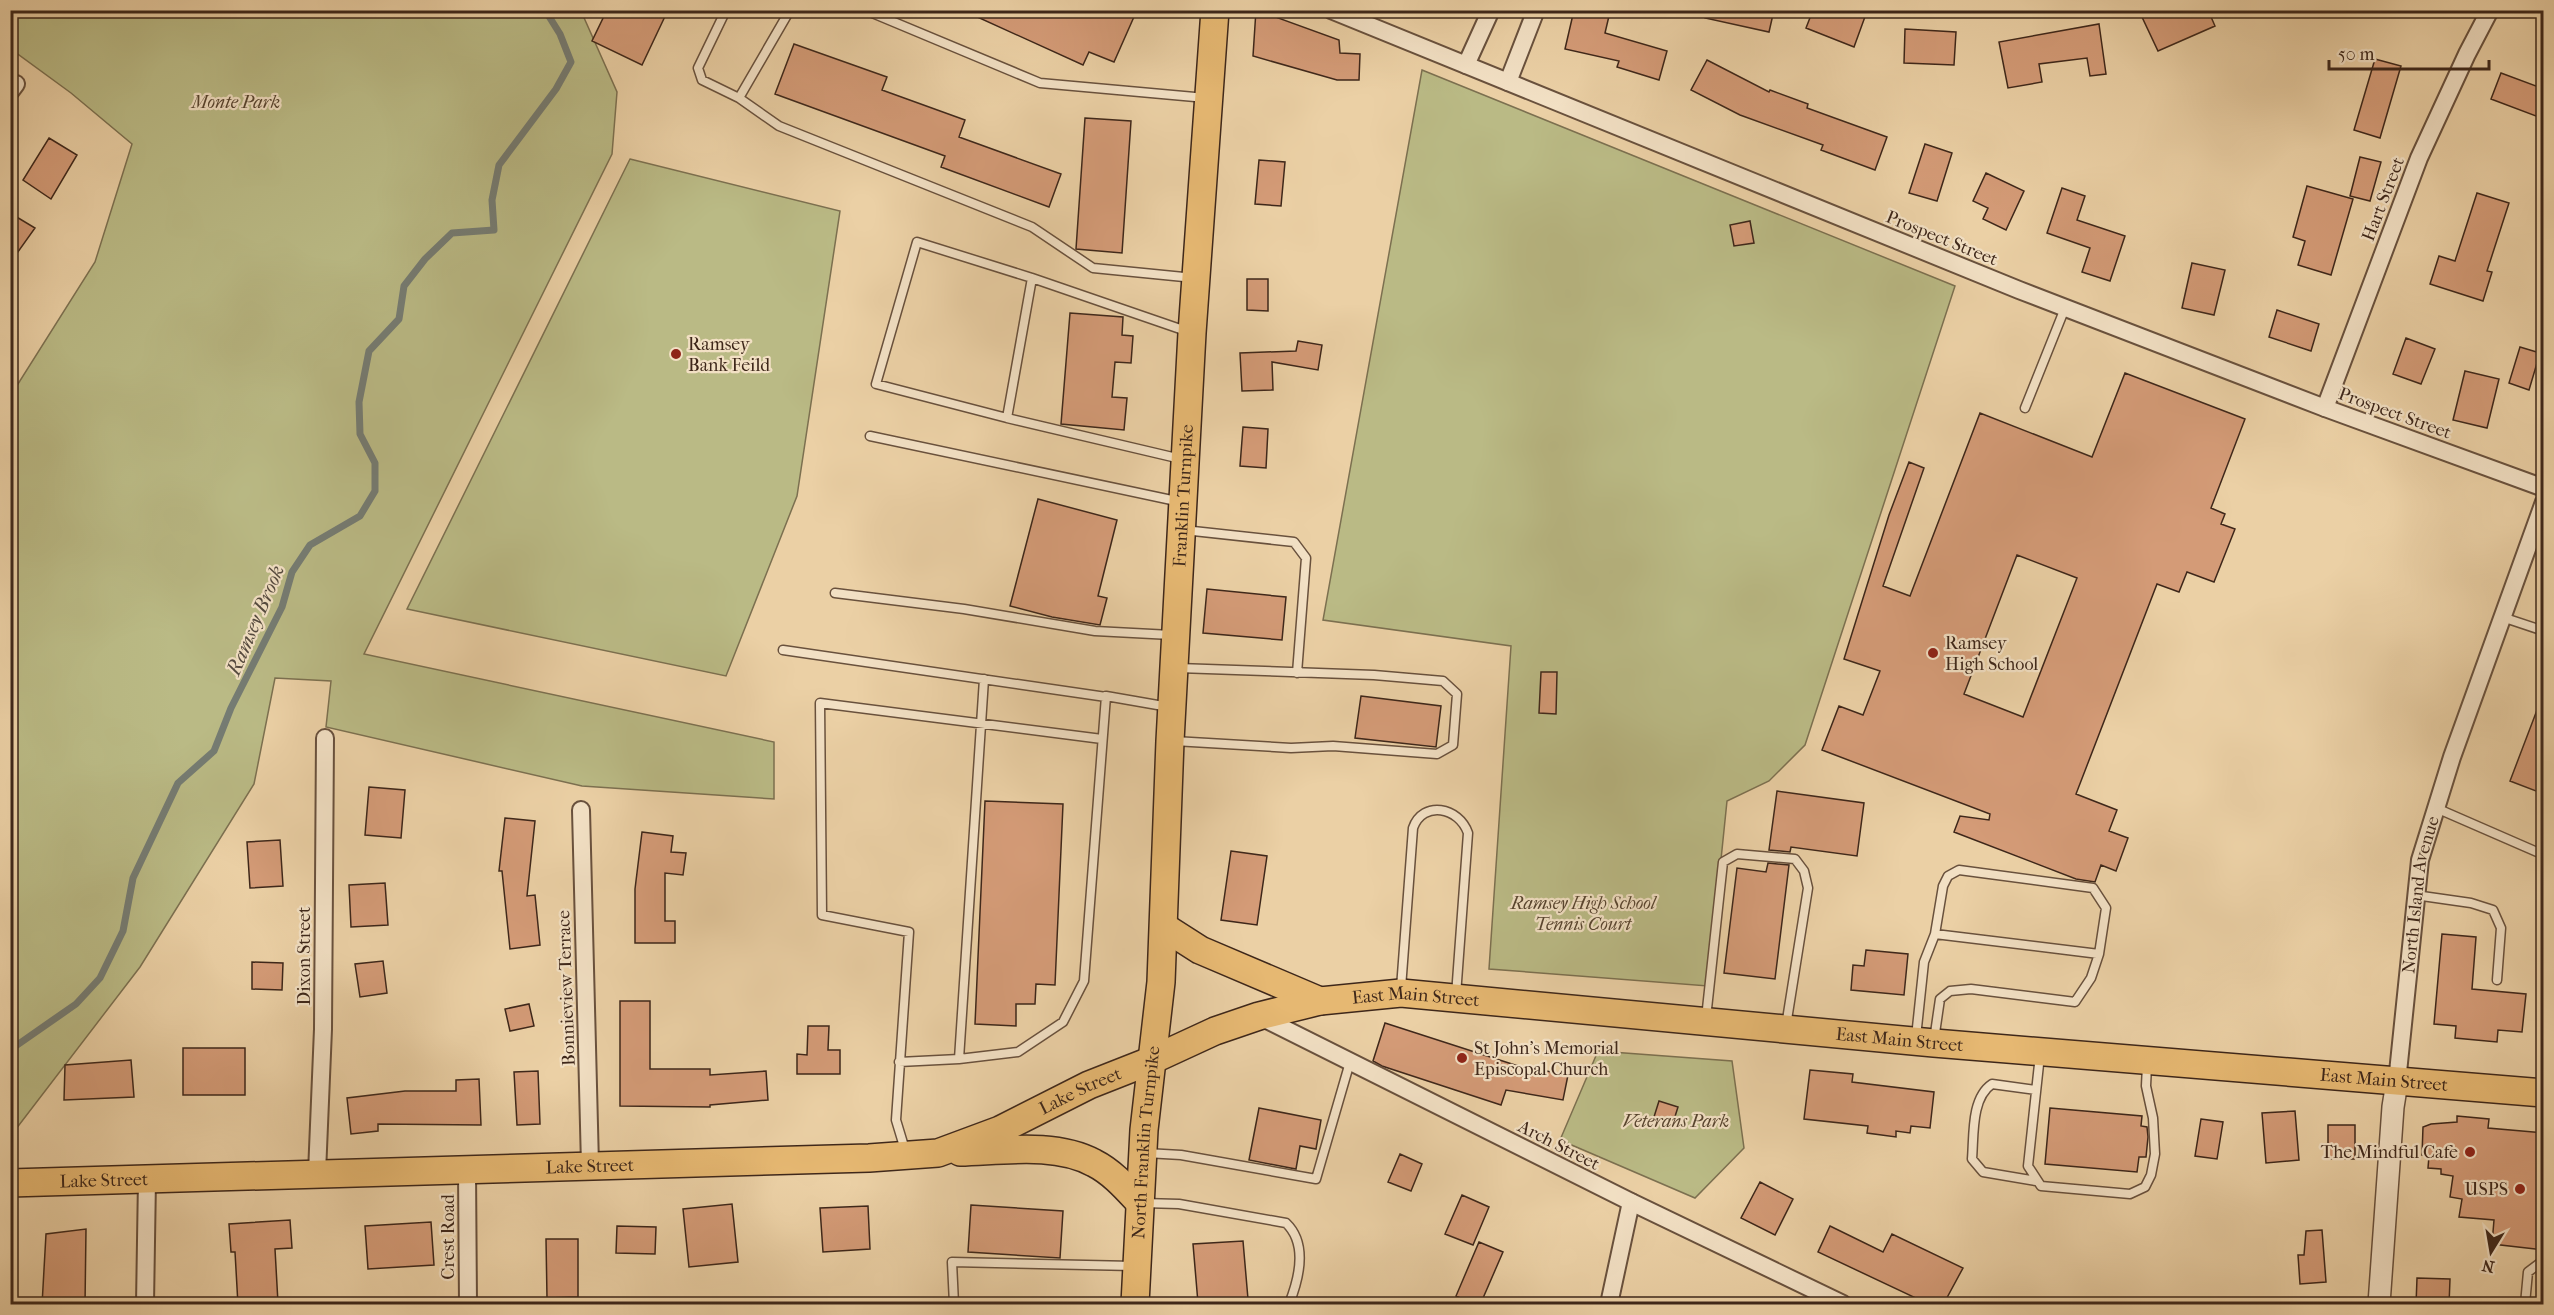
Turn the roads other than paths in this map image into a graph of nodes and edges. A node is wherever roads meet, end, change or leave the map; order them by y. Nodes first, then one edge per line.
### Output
1 (726, 10) edge
2 (790, 10) edge
3 (865, 10) edge
4 (1215, 10) edge
5 (1331, 10) edge
6 (1491, 10) edge
7 (1536, 10) edge
8 (2490, 10) edge
9 (1466, 65) junction
10 (1508, 82) junction
11 (739, 98) junction
12 (1209, 98) junction
13 (1032, 278) junction
14 (1197, 278) junction
15 (2065, 308) junction
16 (1192, 333) junction
17 (2025, 408) dead end
18 (2325, 408) junction
19 (1007, 418) junction
20 (870, 436) dead end
21 (1186, 461) junction
22 (2544, 488) edge
23 (2544, 502) edge
24 (1184, 503) junction
25 (1182, 530) junction
26 (836, 593) dead end
27 (2502, 617) junction
28 (2544, 631) edge
29 (1176, 636) junction
30 (783, 650) dead end
31 (1174, 668) junction
32 (1297, 673) junction
33 (984, 679) junction
34 (1106, 697) junction
35 (1172, 707) junction
36 (982, 724) junction
37 (325, 738) dead end
38 (1102, 739) junction
39 (1170, 741) junction
40 (2436, 808) junction
41 (581, 810) dead end
42 (2544, 855) edge
43 (2415, 895) junction
44 (1164, 927) junction
45 (1935, 934) junction
46 (2098, 954) junction
47 (2497, 981) dead end
48 (1161, 982) joint
49 (1401, 993) junction
50 (1455, 998) junction
51 (1320, 1001) junction
52 (1259, 1016) junction
53 (1706, 1022) junction
54 (1785, 1030) junction
55 (1925, 1042) junction
56 (2041, 1052) junction
57 (959, 1059) junction
58 (1150, 1061) junction
59 (2147, 1061) junction
60 (899, 1062) junction
61 (1350, 1062) junction
62 (2397, 1082) junction
63 (2036, 1090) junction
64 (2544, 1092) edge
65 (938, 1153) junction
66 (1142, 1153) junction
67 (907, 1156) junction
68 (590, 1165) junction
69 (467, 1170) junction
70 (317, 1173) junction
71 (147, 1179) junction
72 (2036, 1181) junction
73 (10, 1183) edge
74 (1631, 1202) junction
75 (1140, 1203) junction
76 (2544, 1260) edge
77 (1137, 1266) junction
78 (145, 1305) edge
79 (468, 1305) edge
80 (954, 1305) edge
81 (1135, 1305) edge
82 (1289, 1305) edge
83 (1609, 1305) edge
84 (1843, 1305) edge
85 (2379, 1305) edge
86 (2525, 1305) edge

1 - 11 lane
2 - 11 lane
3 - 12 lane
4 - 12 main road, Franklin Turnpike
5 - 9 street, Prospect Street
6 - 9 street
7 - 10 street
8 - 18 street, Hart Street
9 - 10 street, Prospect Street
10 - 15 street, Prospect Street
11 - 14 lane
12 - 14 main road, Franklin Turnpike
13 - 16 lane
13 - 19 lane
13 - 19 lane
14 - 16 main road, Franklin Turnpike
15 - 17 lane
15 - 18 street, Prospect Street
16 - 21 main road, Franklin Turnpike
18 - 22 street, Prospect Street
19 - 21 lane
20 - 24 lane
21 - 24 main road, Franklin Turnpike
23 - 27 street, North Island Avenue
24 - 25 main road, Franklin Turnpike
25 - 29 main road, Franklin Turnpike
25 - 32 lane
26 - 29 lane
27 - 28 lane
27 - 40 street, North Island Avenue
29 - 31 main road, Franklin Turnpike
30 - 33 lane
31 - 32 lane
31 - 35 main road, Franklin Turnpike
32 - 39 lane
33 - 34 lane
33 - 36 lane
34 - 35 lane
34 - 38 lane
35 - 39 main road, Franklin Turnpike
36 - 38 lane
36 - 57 lane
36 - 60 lane
37 - 70 street, Dixon Street
38 - 57 lane
39 - 44 main road, Franklin Turnpike
40 - 42 lane
40 - 43 street, North Island Avenue
41 - 68 street, Bonnieview Terrace
43 - 47 lane
43 - 62 street, North Island Avenue
44 - 48 main road, Franklin Turnpike
44 - 51 main road
45 - 46 lane
45 - 46 lane
45 - 55 lane
46 - 55 lane
48 - 58 main road, North Franklin Turnpike
49 - 50 main road, East Main Street
49 - 50 lane
49 - 51 main road, East Main Street
50 - 53 main road, East Main Street
51 - 52 main road, East Main Street
52 - 58 main road, Lake Street
52 - 61 street, Arch Street
53 - 54 main road, East Main Street
53 - 54 lane
54 - 55 main road, East Main Street
55 - 56 main road, East Main Street
56 - 59 main road, East Main Street
56 - 63 lane
57 - 60 lane
58 - 65 main road, Lake Street
58 - 66 main road, North Franklin Turnpike
59 - 62 main road, East Main Street
59 - 72 lane
60 - 67 lane
61 - 66 lane
61 - 74 street, Arch Street
62 - 64 main road, East Main Street
62 - 85 street, North Island Avenue
63 - 72 lane
63 - 72 lane
65 - 67 main road, Lake Street
65 - 75 main road
66 - 75 main road, North Franklin Turnpike
67 - 68 main road, Lake Street
68 - 69 main road, Lake Street
69 - 70 main road, Lake Street
69 - 79 street, Crest Road
70 - 71 main road, Lake Street
71 - 73 main road, Lake Street
71 - 78 street
74 - 83 street
74 - 84 street, Arch Street
75 - 77 main road, North Franklin Turnpike
75 - 82 lane
76 - 86 lane
77 - 80 lane
77 - 81 main road, North Franklin Turnpike

